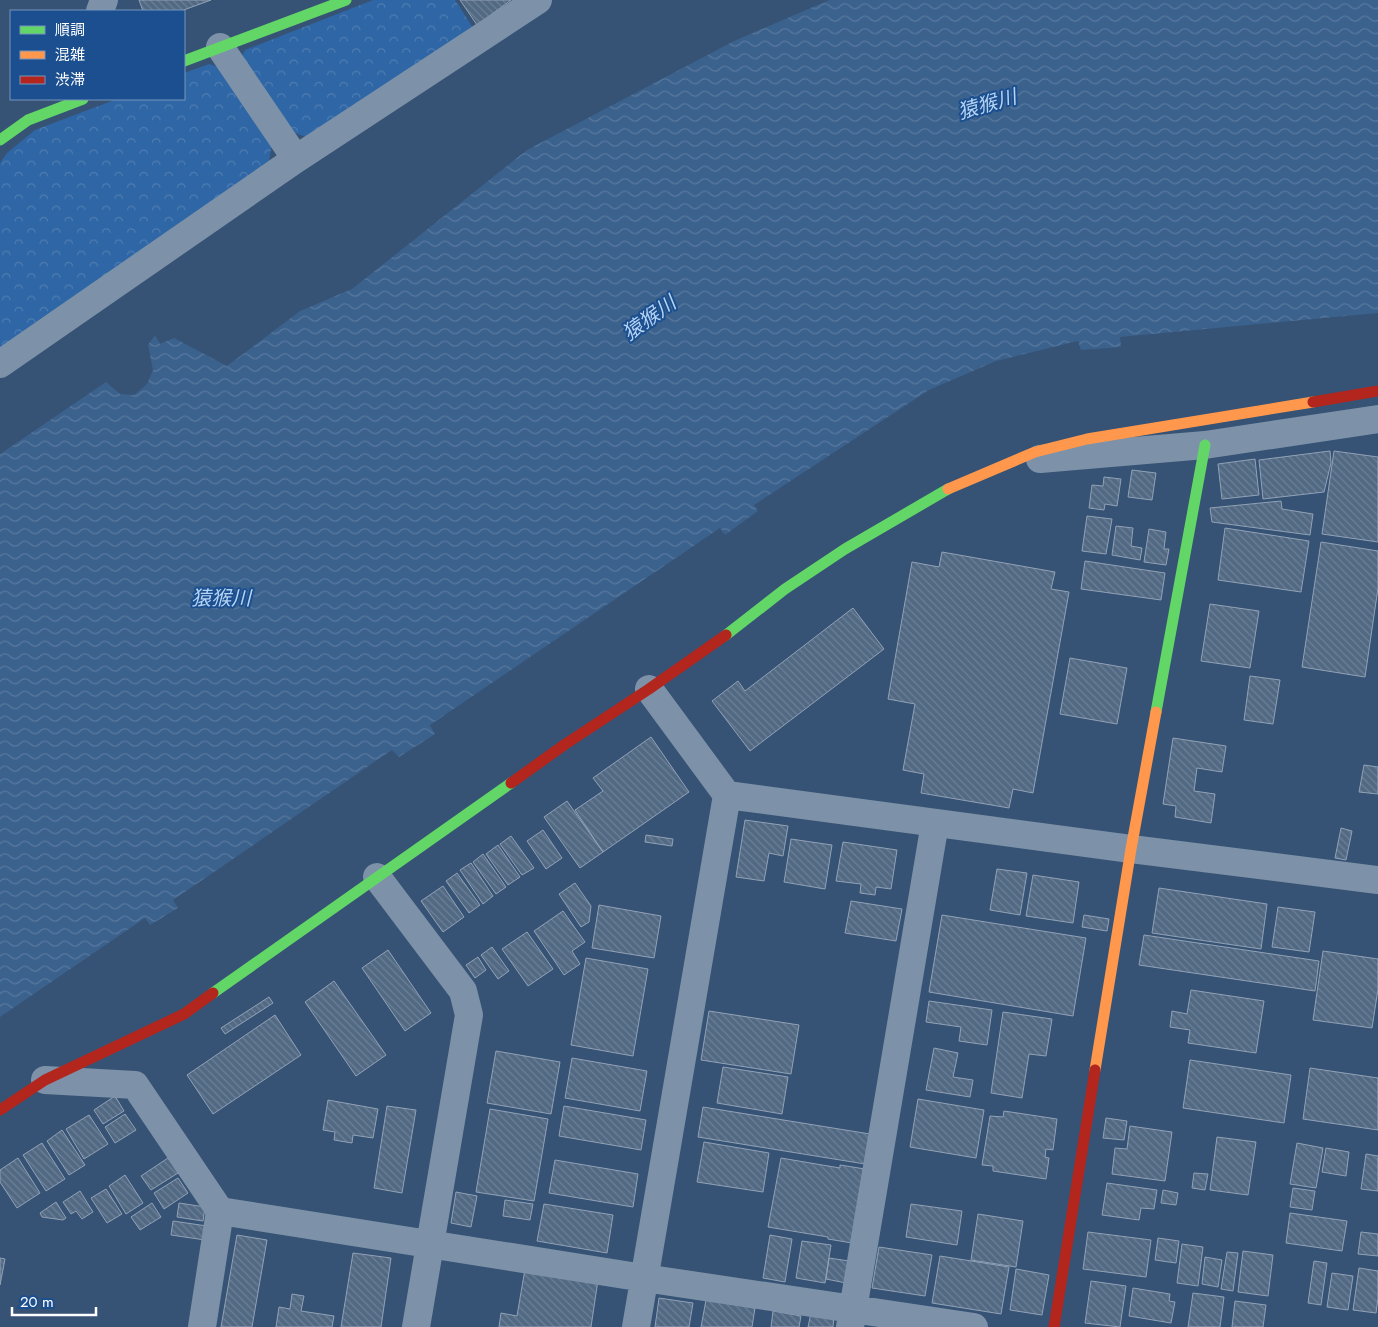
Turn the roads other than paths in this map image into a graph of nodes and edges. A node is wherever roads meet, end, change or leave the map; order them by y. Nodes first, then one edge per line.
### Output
1 (346, 0) edge
2 (538, 0) edge
3 (220, 47) junction
4 (185, 61) edge
5 (78, 100) edge
6 (36, 109) edge
7 (0, 140) edge
8 (296, 159) junction
9 (0, 364) edge
10 (1372, 392) edge
11 (1372, 420) edge
12 (1205, 444) junction
13 (1035, 452) junction
14 (649, 689) junction
15 (727, 795) junction
16 (935, 823) junction
17 (1131, 849) junction
18 (377, 877) junction
19 (1378, 880) edge
20 (45, 1080) junction
21 (0, 1110) edge
22 (220, 1211) junction
23 (430, 1243) junction
24 (644, 1278) junction
25 (852, 1318) edge
26 (202, 1327) edge
27 (416, 1327) edge
28 (636, 1327) edge
29 (974, 1327) edge
30 (1054, 1327) edge

1 - 3 street
2 - 8 street
3 - 4 street
3 - 8 street
5 - 6 street
6 - 7 street
8 - 9 street
10 - 11 street
10 - 13 street
11 - 12 street
12 - 13 street
12 - 17 street
13 - 14 street
14 - 15 street
14 - 18 street
15 - 16 street
15 - 24 street
16 - 17 street
16 - 25 street
17 - 19 street
17 - 30 street
18 - 20 street
18 - 23 street
20 - 21 street
20 - 22 street
22 - 23 street
22 - 26 street
23 - 24 street
23 - 27 street
24 - 25 street
24 - 28 street
25 - 29 street

